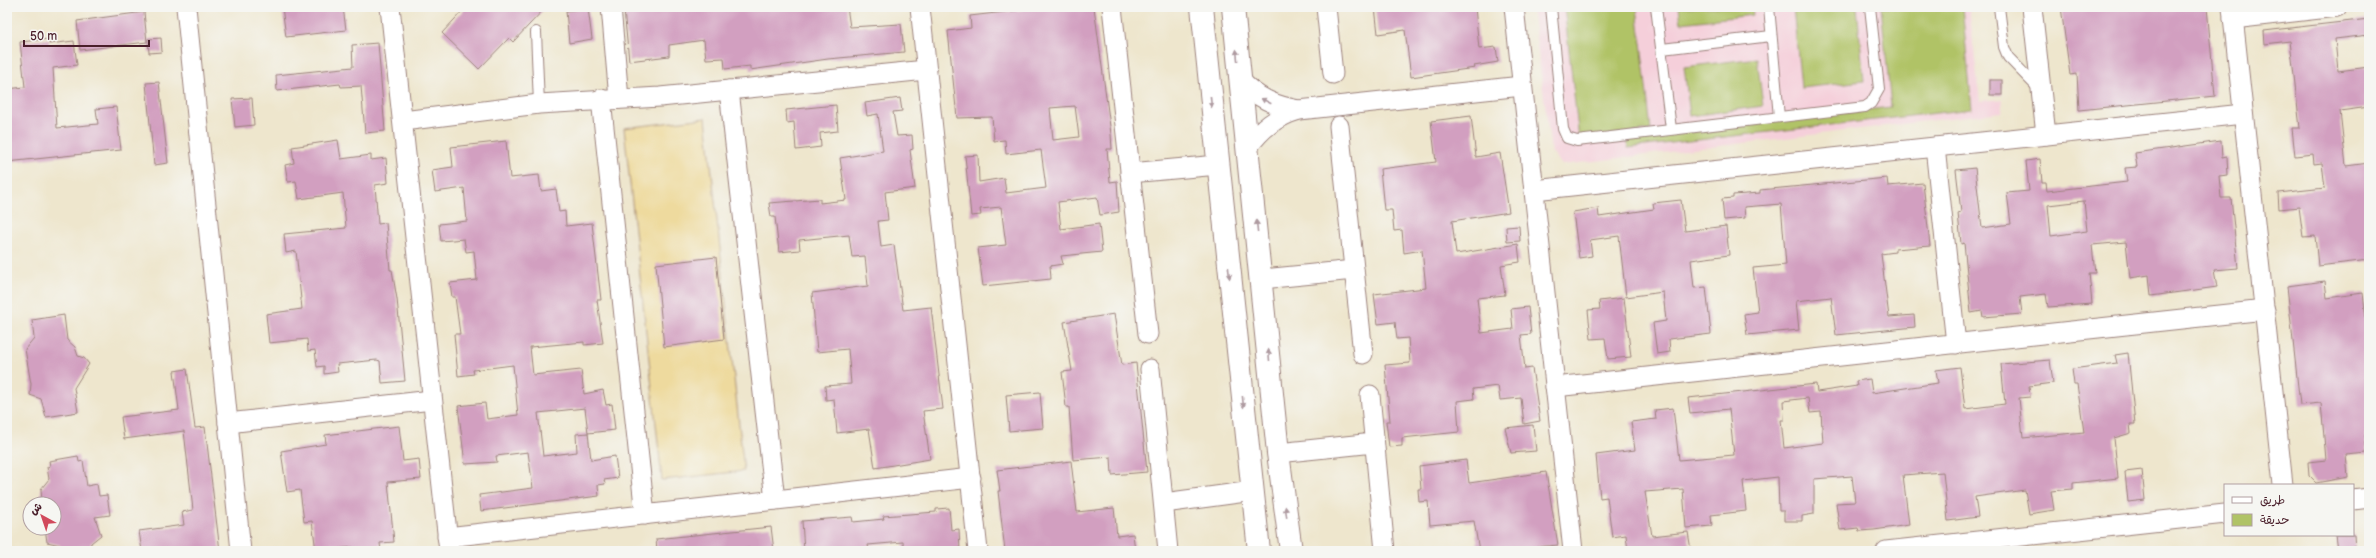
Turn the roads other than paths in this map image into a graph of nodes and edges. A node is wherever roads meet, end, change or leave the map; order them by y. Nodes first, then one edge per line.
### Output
1 (186, 7) edge
2 (390, 7) edge
3 (610, 7) edge
4 (920, 7) edge
5 (1112, 7) edge
6 (1202, 7) edge
7 (1233, 7) edge
8 (1326, 7) edge
9 (1514, 7) edge
10 (1551, 7) edge
11 (1656, 7) edge
12 (1769, 7) edge
13 (1870, 7) edge
14 (1999, 7) edge
15 (2032, 7) edge
16 (2337, 7) edge
17 (2233, 13) edge
18 (536, 32) dead end
19 (1771, 36) junction
20 (1662, 49) junction
21 (926, 70) junction
22 (1333, 74) dead end
23 (1240, 80) junction
24 (1522, 86) junction
25 (729, 90) junction
26 (2041, 90) junction
27 (601, 99) junction
28 (619, 99) junction
29 (539, 104) junction
30 (1299, 110) junction
31 (2244, 114) junction
32 (1779, 116) junction
33 (403, 121) junction
34 (1339, 126) dead end
35 (1671, 129) junction
36 (2046, 135) junction
37 (1248, 147) junction
38 (1935, 147) junction
39 (1218, 165) junction
40 (1130, 173) junction
41 (1534, 190) junction
42 (1354, 270) junction
43 (1262, 279) junction
44 (2265, 310) junction
45 (1148, 334) dead end
46 (1956, 344) junction
47 (1363, 354) dead end
48 (1150, 369) dead end
49 (1239, 373) junction
50 (1555, 387) junction
51 (1370, 395) dead end
52 (432, 400) junction
53 (228, 423) junction
54 (1374, 443) junction
55 (1278, 453) junction
56 (971, 478) junction
57 (2283, 484) edge
58 (1253, 491) junction
59 (2369, 498) edge
60 (775, 500) junction
61 (2354, 500) edge
62 (1164, 503) junction
63 (2224, 514) edge
64 (645, 515) junction
65 (448, 544) edge
66 (1920, 549) edge
67 (241, 551) edge
68 (978, 551) edge
69 (1168, 551) edge
70 (1259, 551) edge
71 (1291, 551) edge
72 (1385, 551) edge
73 (1573, 551) edge
74 (1886, 551) edge

1 - 53 street
2 - 33 street
3 - 28 street
4 - 21 street
5 - 40 street
6 -> 39 main road
23 -> 7 main road
8 - 22 street
9 - 24 street
10 - 35 lane
11 - 20 lane
12 - 19 lane
13 - 32 lane
14 - 26 lane
15 - 26 street
16 - 17 street
17 - 31 street
18 - 29 lane
19 - 20 lane
19 - 32 lane
20 - 35 lane
21 - 25 street
21 - 56 street
30 -> 23 street
23 - 37 main road
24 - 30 street
24 - 41 street
25 - 28 street
25 - 60 street
26 - 36 street
27 - 28 street
27 - 29 street
27 - 64 street
29 - 33 street
30 - 37 street
31 - 36 street
31 - 44 street
32 - 35 lane
33 - 52 street
34 - 42 street
36 - 38 street
43 -> 37 main road
38 - 41 street
38 - 46 street
39 - 40 street
39 -> 49 main road
40 - 45 street
41 - 50 street
42 - 43 street
42 - 47 street
55 -> 43 main road
44 - 46 street
44 - 57 street
46 - 50 street
48 - 62 street
49 - 55 main road
49 -> 58 main road
50 - 73 street
51 - 54 street
52 - 53 street
52 - 65 street
53 - 67 street
54 - 55 street
54 - 72 street
71 -> 55 main road
56 - 60 street
56 - 68 street
58 - 62 street
58 - 70 main road
59 - 61 street
60 - 64 street
62 - 69 street
63 - 66 street
64 - 65 street
66 - 74 street

